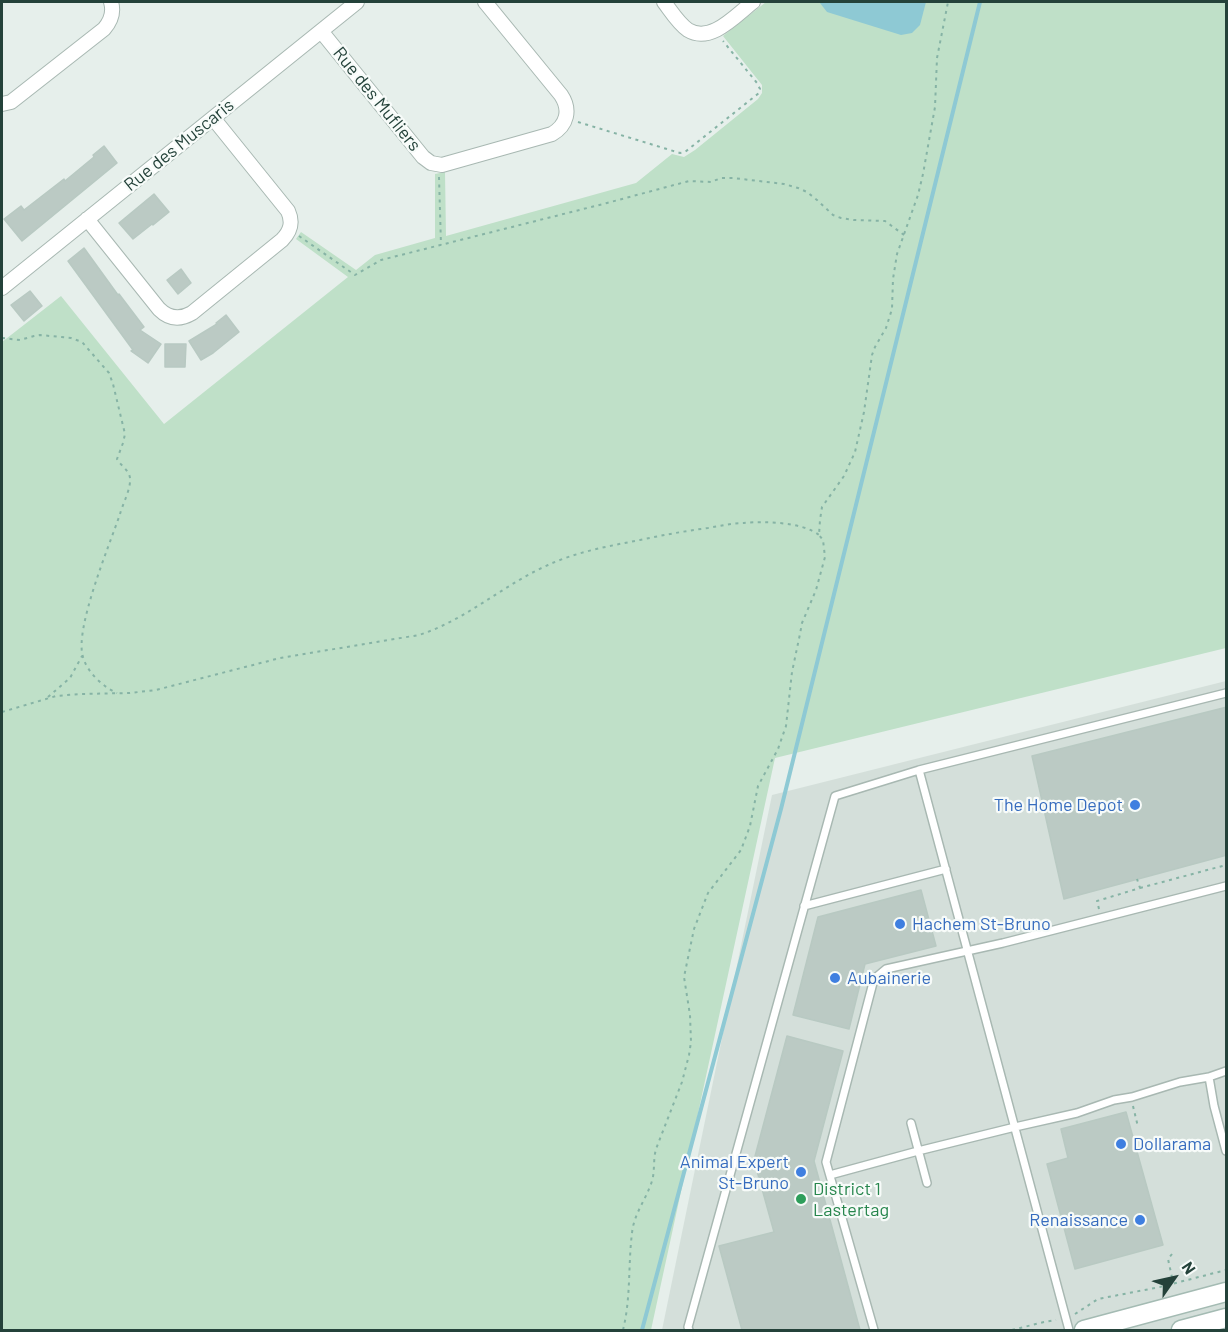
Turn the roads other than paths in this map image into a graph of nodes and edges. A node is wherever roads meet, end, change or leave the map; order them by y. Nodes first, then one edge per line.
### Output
1 (111, 2) edge
2 (357, 2) edge
3 (485, 2) edge
4 (664, 2) edge
5 (753, 2) edge
6 (321, 31) junction
7 (2, 104) edge
8 (213, 118) junction
9 (87, 219) junction
10 (2, 288) edge
11 (1227, 693) edge
12 (919, 770) junction
13 (946, 869) junction
14 (1227, 886) edge
15 (804, 906) junction
16 (968, 951) junction
17 (1227, 1071) edge
18 (1209, 1077) junction
19 (910, 1123) dead end
20 (1015, 1126) junction
21 (918, 1151) junction
22 (1227, 1151) edge
23 (830, 1175) junction
24 (927, 1183) dead end
25 (1227, 1293) edge
26 (1227, 1318) edge
27 (689, 1330) edge
28 (874, 1330) edge
29 (1069, 1330) edge
30 (1084, 1330) edge
31 (1181, 1330) edge

1 - 7 street
2 - 6 street, Rue des Muscaris
3 - 6 street, Rue des Mufliers
4 - 5 street
6 - 8 street, Rue des Muscaris
8 - 9 street, Rue des Muscaris
8 - 9 street
9 - 10 street, Rue des Muscaris
11 - 12 lane
12 - 13 lane
12 - 15 lane
13 - 15 lane
13 - 16 lane
14 - 16 lane
15 - 27 lane
16 - 20 lane
16 - 23 lane
17 - 18 lane
18 - 20 lane
18 - 22 lane
19 - 21 lane
20 - 21 lane
20 - 29 lane
21 - 23 lane
21 - 24 lane
23 - 28 lane
25 - 30 street
26 - 31 street

